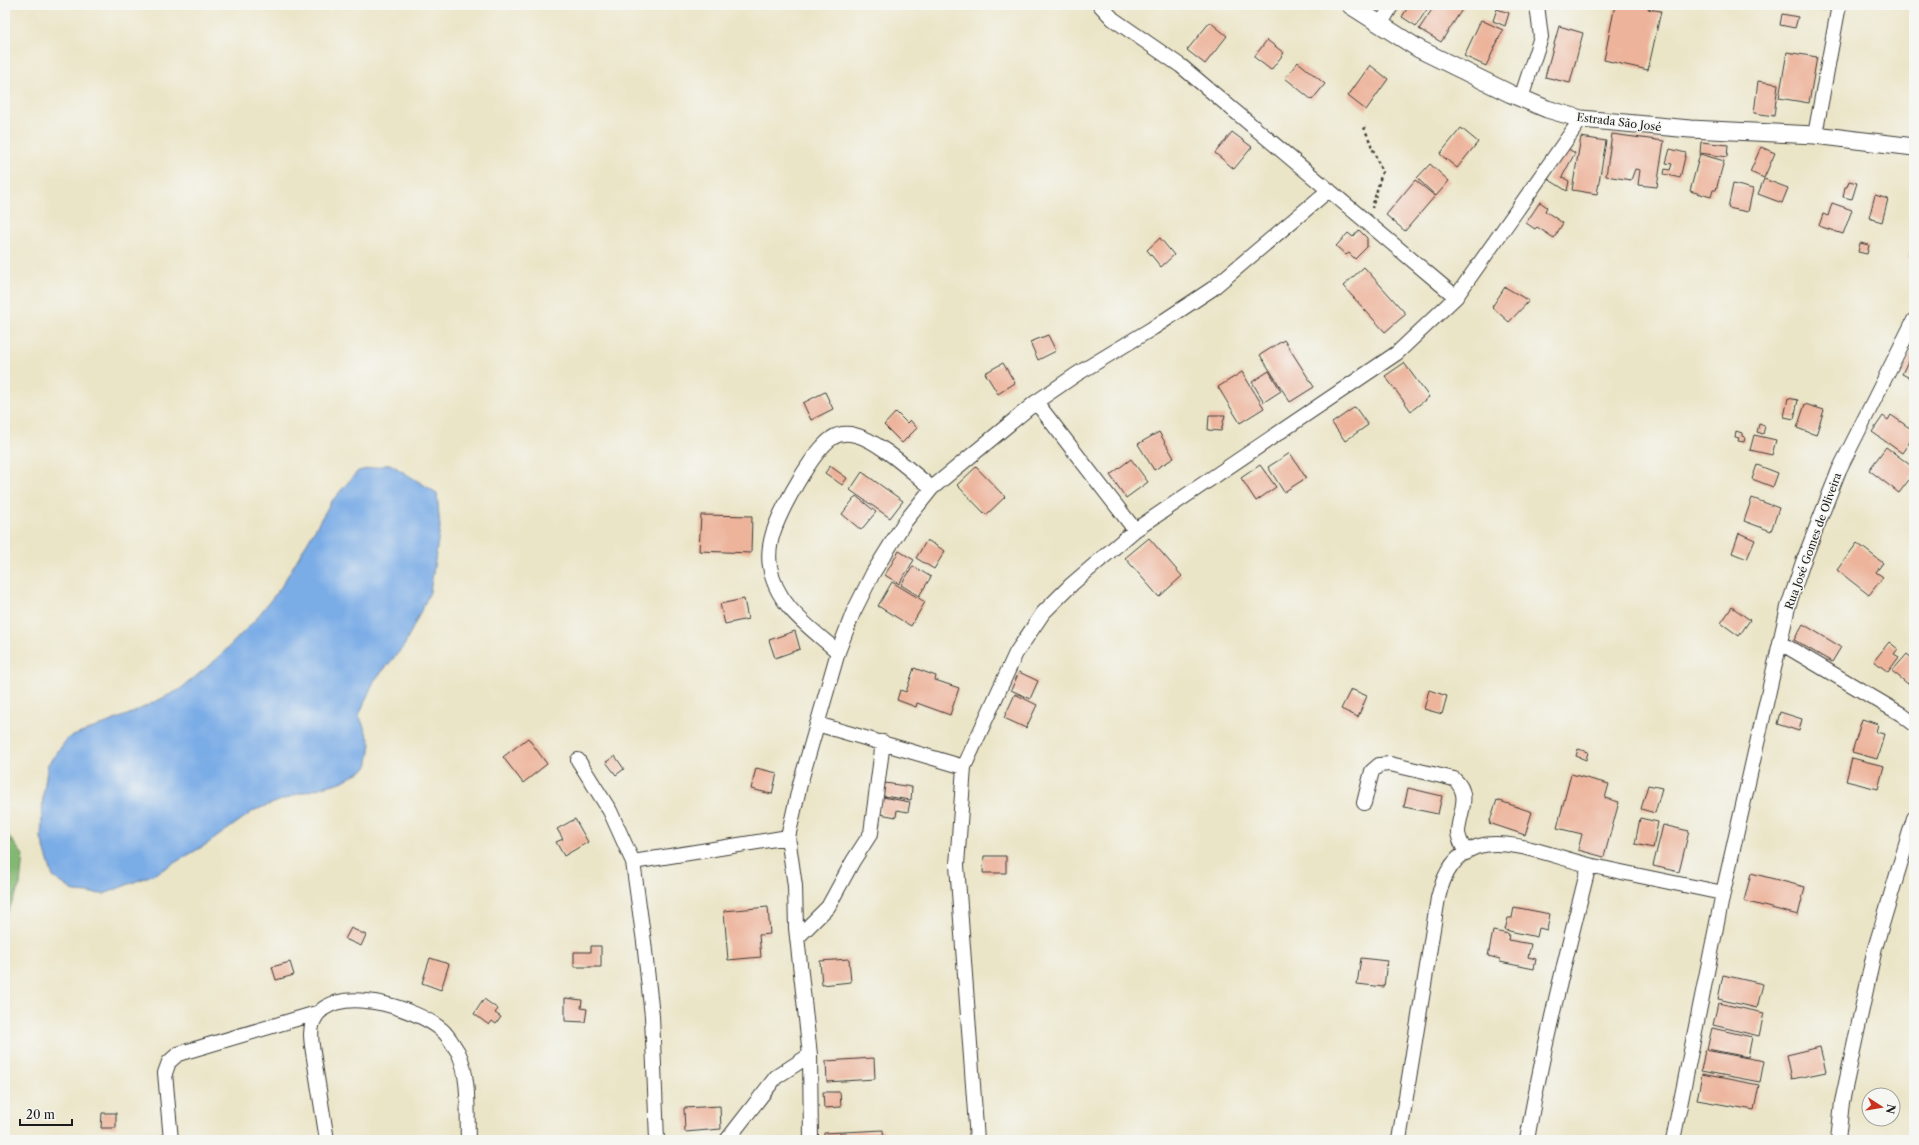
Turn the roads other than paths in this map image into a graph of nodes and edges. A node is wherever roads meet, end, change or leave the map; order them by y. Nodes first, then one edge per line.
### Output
1 (1100, 5) edge
2 (1350, 5) edge
3 (1392, 5) edge
4 (1537, 5) edge
5 (1840, 5) edge
6 (1380, 25) junction
7 (1521, 98) junction
8 (1581, 119) junction
9 (1815, 135) junction
10 (1914, 148) edge
11 (1328, 190) junction
12 (1456, 297) junction
13 (1914, 320) edge
14 (1036, 402) junction
15 (932, 488) junction
16 (1135, 530) junction
17 (1779, 642) junction
18 (838, 652) junction
19 (817, 724) junction
20 (1914, 724) edge
21 (883, 742) junction
22 (578, 760) dead end
23 (964, 767) junction
24 (1364, 802) dead end
25 (1914, 818) edge
26 (788, 837) junction
27 (1466, 852) junction
28 (633, 862) junction
29 (1589, 865) junction
30 (1723, 893) junction
31 (798, 938) junction
32 (320, 1012) junction
33 (810, 1055) junction
34 (171, 1140) edge
35 (327, 1140) edge
36 (468, 1140) edge
37 (656, 1140) edge
38 (727, 1140) edge
39 (811, 1140) edge
40 (977, 1140) edge
41 (1399, 1140) edge
42 (1527, 1140) edge
43 (1673, 1140) edge
44 (1838, 1140) edge

1 - 11 street
2 - 6 street, Estrada São José
3 - 6 street
4 - 7 street
5 - 9 street
6 - 7 street, Estrada São José
7 - 8 street, Estrada São José
8 - 9 street, Estrada São José
8 - 12 street
9 - 10 street, Estrada São José
11 - 12 street
11 - 14 street
12 - 16 street
13 - 17 street, Rua José Gomes de Oliveira
14 - 15 street
14 - 16 street
15 - 18 street
15 - 18 street
16 - 23 street
17 - 20 street
17 - 30 street, Rua José Gomes de Oliveira
18 - 19 street
19 - 21 street
19 - 26 street
21 - 23 street
21 - 31 street
22 - 28 street
23 - 40 street
24 - 27 street
25 - 44 street
26 - 28 street
26 - 31 street
27 - 29 street
27 - 41 street
28 - 37 street
29 - 30 street
29 - 42 street
30 - 43 street, Rua José Gomes de Oliveira
31 - 33 street
32 - 34 street
32 - 35 street
32 - 36 street
33 - 38 street
33 - 39 street

